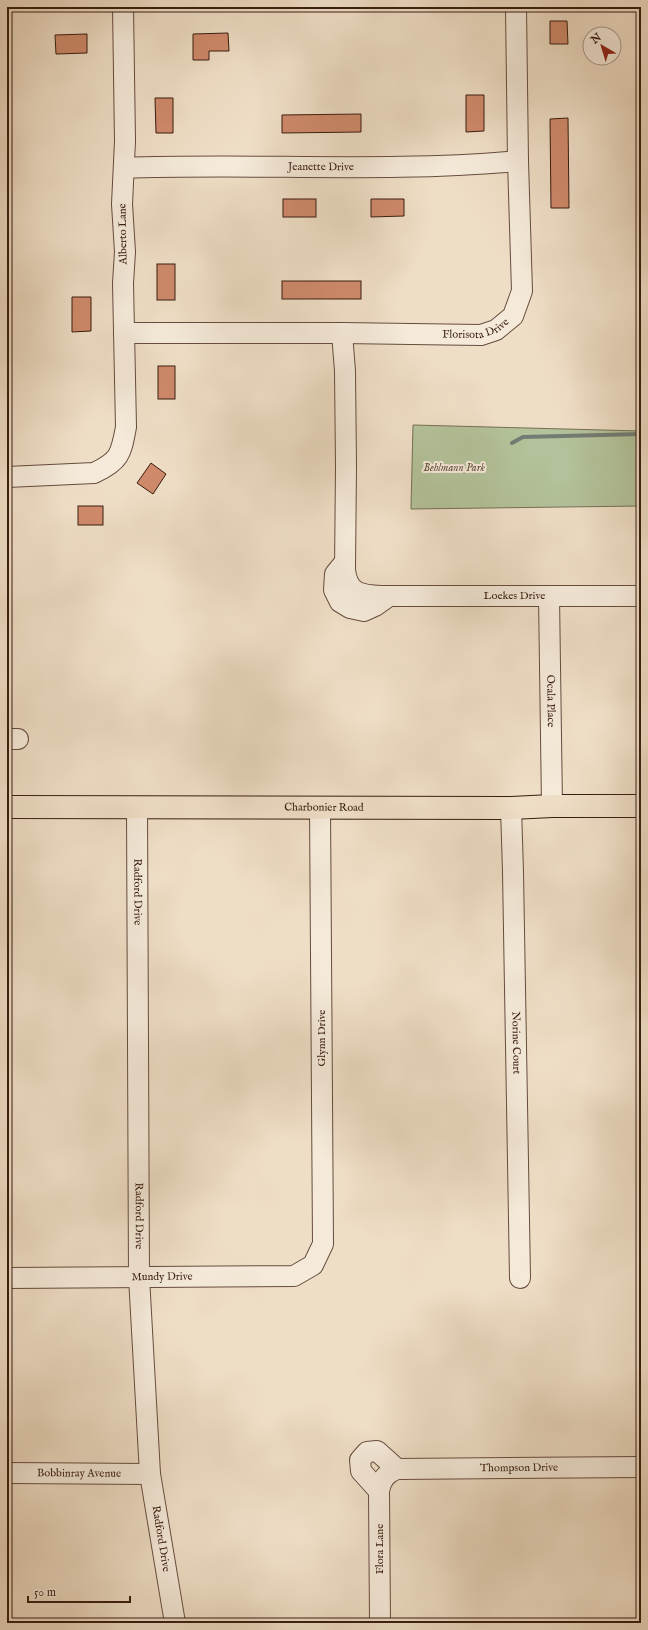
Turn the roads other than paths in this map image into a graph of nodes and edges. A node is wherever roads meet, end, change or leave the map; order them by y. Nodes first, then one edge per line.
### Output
1 (123, 7) edge
2 (516, 7) edge
3 (518, 161) junction
4 (124, 168) junction
5 (124, 333) junction
6 (342, 333) junction
7 (7, 477) edge
8 (549, 596) junction
9 (641, 596) edge
10 (552, 806) junction
11 (641, 806) edge
12 (7, 807) edge
13 (137, 807) junction
14 (320, 808) junction
15 (511, 808) junction
16 (313, 1265) joint
17 (139, 1277) junction
18 (7, 1278) edge
19 (520, 1278) dead end
20 (641, 1467) edge
21 (7, 1473) edge
22 (150, 1474) junction
23 (387, 1479) joint
24 (175, 1623) edge
25 (380, 1623) edge

1 - 4 street, Alberto Lane
2 - 3 street, Florisota Drive
3 - 4 street, Jeanette Drive
3 - 6 street, Florisota Drive
4 - 5 street, Alberto Lane
5 - 6 street, Florisota Drive
5 - 7 street, Alberto Lane
6 - 8 street, Loekes Drive
8 - 9 street, Loekes Drive
8 - 10 street, Ocala Place
10 - 11 main road, Charbonier Road
10 - 15 main road, Charbonier Road
12 - 13 main road, Charbonier Road
13 - 14 main road, Charbonier Road
13 - 17 street, Radford Drive
14 - 15 main road, Charbonier Road
14 - 16 street, Glynn Drive
15 - 19 street, Norine Court
16 - 17 street, Mundy Drive
17 - 18 street, Mundy Drive
17 - 22 street, Radford Drive
20 - 23 street, Thompson Drive
21 - 22 street, Bobbinray Avenue
22 - 24 street, Radford Drive
23 - 25 street, Flora Lane

